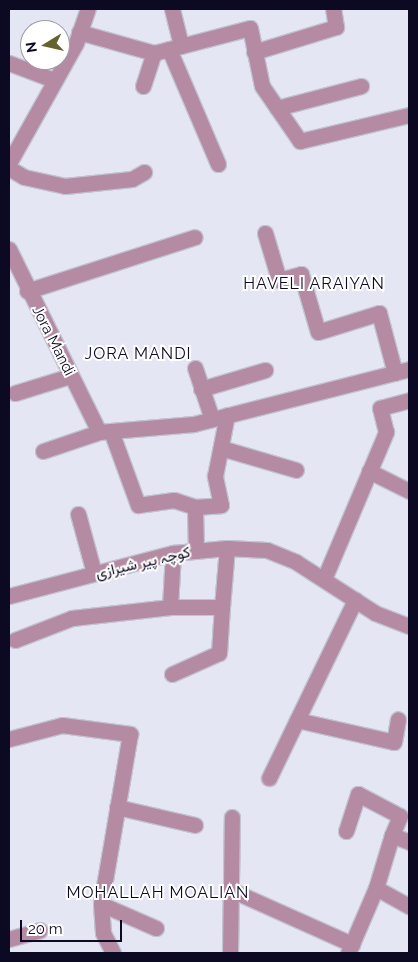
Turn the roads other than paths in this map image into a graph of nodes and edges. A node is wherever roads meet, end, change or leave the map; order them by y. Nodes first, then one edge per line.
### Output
1 (88, 9) edge
2 (172, 9) edge
3 (333, 9) edge
4 (79, 32) junction
5 (168, 49) junction
6 (254, 52) junction
7 (9, 63) edge
8 (54, 80) junction
9 (143, 86) dead end
10 (361, 86) dead end
11 (277, 108) junction
12 (409, 115) edge
13 (9, 163) edge
14 (218, 164) dead end
15 (9, 168) edge
16 (144, 172) dead end
17 (265, 233) dead end
18 (194, 237) dead end
19 (9, 249) edge
20 (19, 286) edge
21 (195, 368) dead end
22 (265, 370) dead end
23 (402, 371) edge
24 (70, 376) junction
25 (201, 388) junction
26 (15, 394) dead end
27 (409, 400) edge
28 (227, 415) junction
29 (212, 419) junction
30 (105, 432) junction
31 (220, 448) junction
32 (43, 451) dead end
33 (296, 470) dead end
34 (369, 471) junction
35 (409, 491) edge
36 (195, 506) junction
37 (78, 514) dead end
38 (227, 548) junction
39 (196, 550) junction
40 (173, 553) junction
41 (94, 573) junction
42 (324, 580) junction
43 (9, 596) edge
44 (355, 600) junction
45 (170, 607) junction
46 (222, 608) junction
47 (409, 626) edge
48 (15, 640) dead end
49 (172, 674) dead end
50 (398, 719) dead end
51 (297, 720) junction
52 (9, 738) edge
53 (269, 778) dead end
54 (117, 807) junction
55 (232, 817) dead end
56 (195, 825) dead end
57 (346, 831) dead end
58 (392, 835) junction
59 (409, 842) edge
60 (376, 888) junction
61 (231, 890) junction
62 (101, 904) junction
63 (409, 906) edge
64 (156, 928) dead end
65 (40, 930) dead end
66 (9, 940) edge
67 (350, 948) edge
68 (113, 953) edge
69 (230, 953) edge

1 - 4 street
2 - 5 street
3 - 6 street
4 - 5 street
4 - 8 street
5 - 6 street
5 - 9 street
5 - 14 street
6 - 11 street
7 - 8 street
8 - 13 street
10 - 11 street
11 - 12 street
15 - 16 street
17 - 23 street
18 - 20 street
19 - 20 street, Jora Mandi
20 - 24 street, Jora Mandi
21 - 25 street
22 - 25 street
23 - 28 street
24 - 26 street
24 - 30 street, Jora Mandi
25 - 29 street
27 - 34 street
28 - 29 street
28 - 31 street
29 - 30 street
30 - 32 street
30 - 36 street, Jora Mandi
31 - 33 street
31 - 36 street
34 - 35 street
34 - 42 street
36 - 39 street
37 - 41 street
38 - 39 street, کوچہ پیر شیرازی
38 - 42 street, کوچہ پیر شیرازی
38 - 46 street
39 - 40 street, کوچہ پیر شیرازی
40 - 41 street, کوچہ پیر شیرازی
40 - 45 street
41 - 43 street, کوچہ پیر شیرازی
42 - 44 street, کوچہ پیر شیرازی
44 - 47 street, کوچہ پیر شیرازی
44 - 51 street
45 - 46 street
45 - 48 street
46 - 49 street
50 - 51 street
51 - 53 street
52 - 54 street
54 - 56 street
54 - 62 street
55 - 61 street
57 - 58 street
58 - 59 street
58 - 60 street
60 - 63 street
60 - 67 street
61 - 67 street
61 - 69 street
62 - 64 street
62 - 68 street
65 - 66 street

